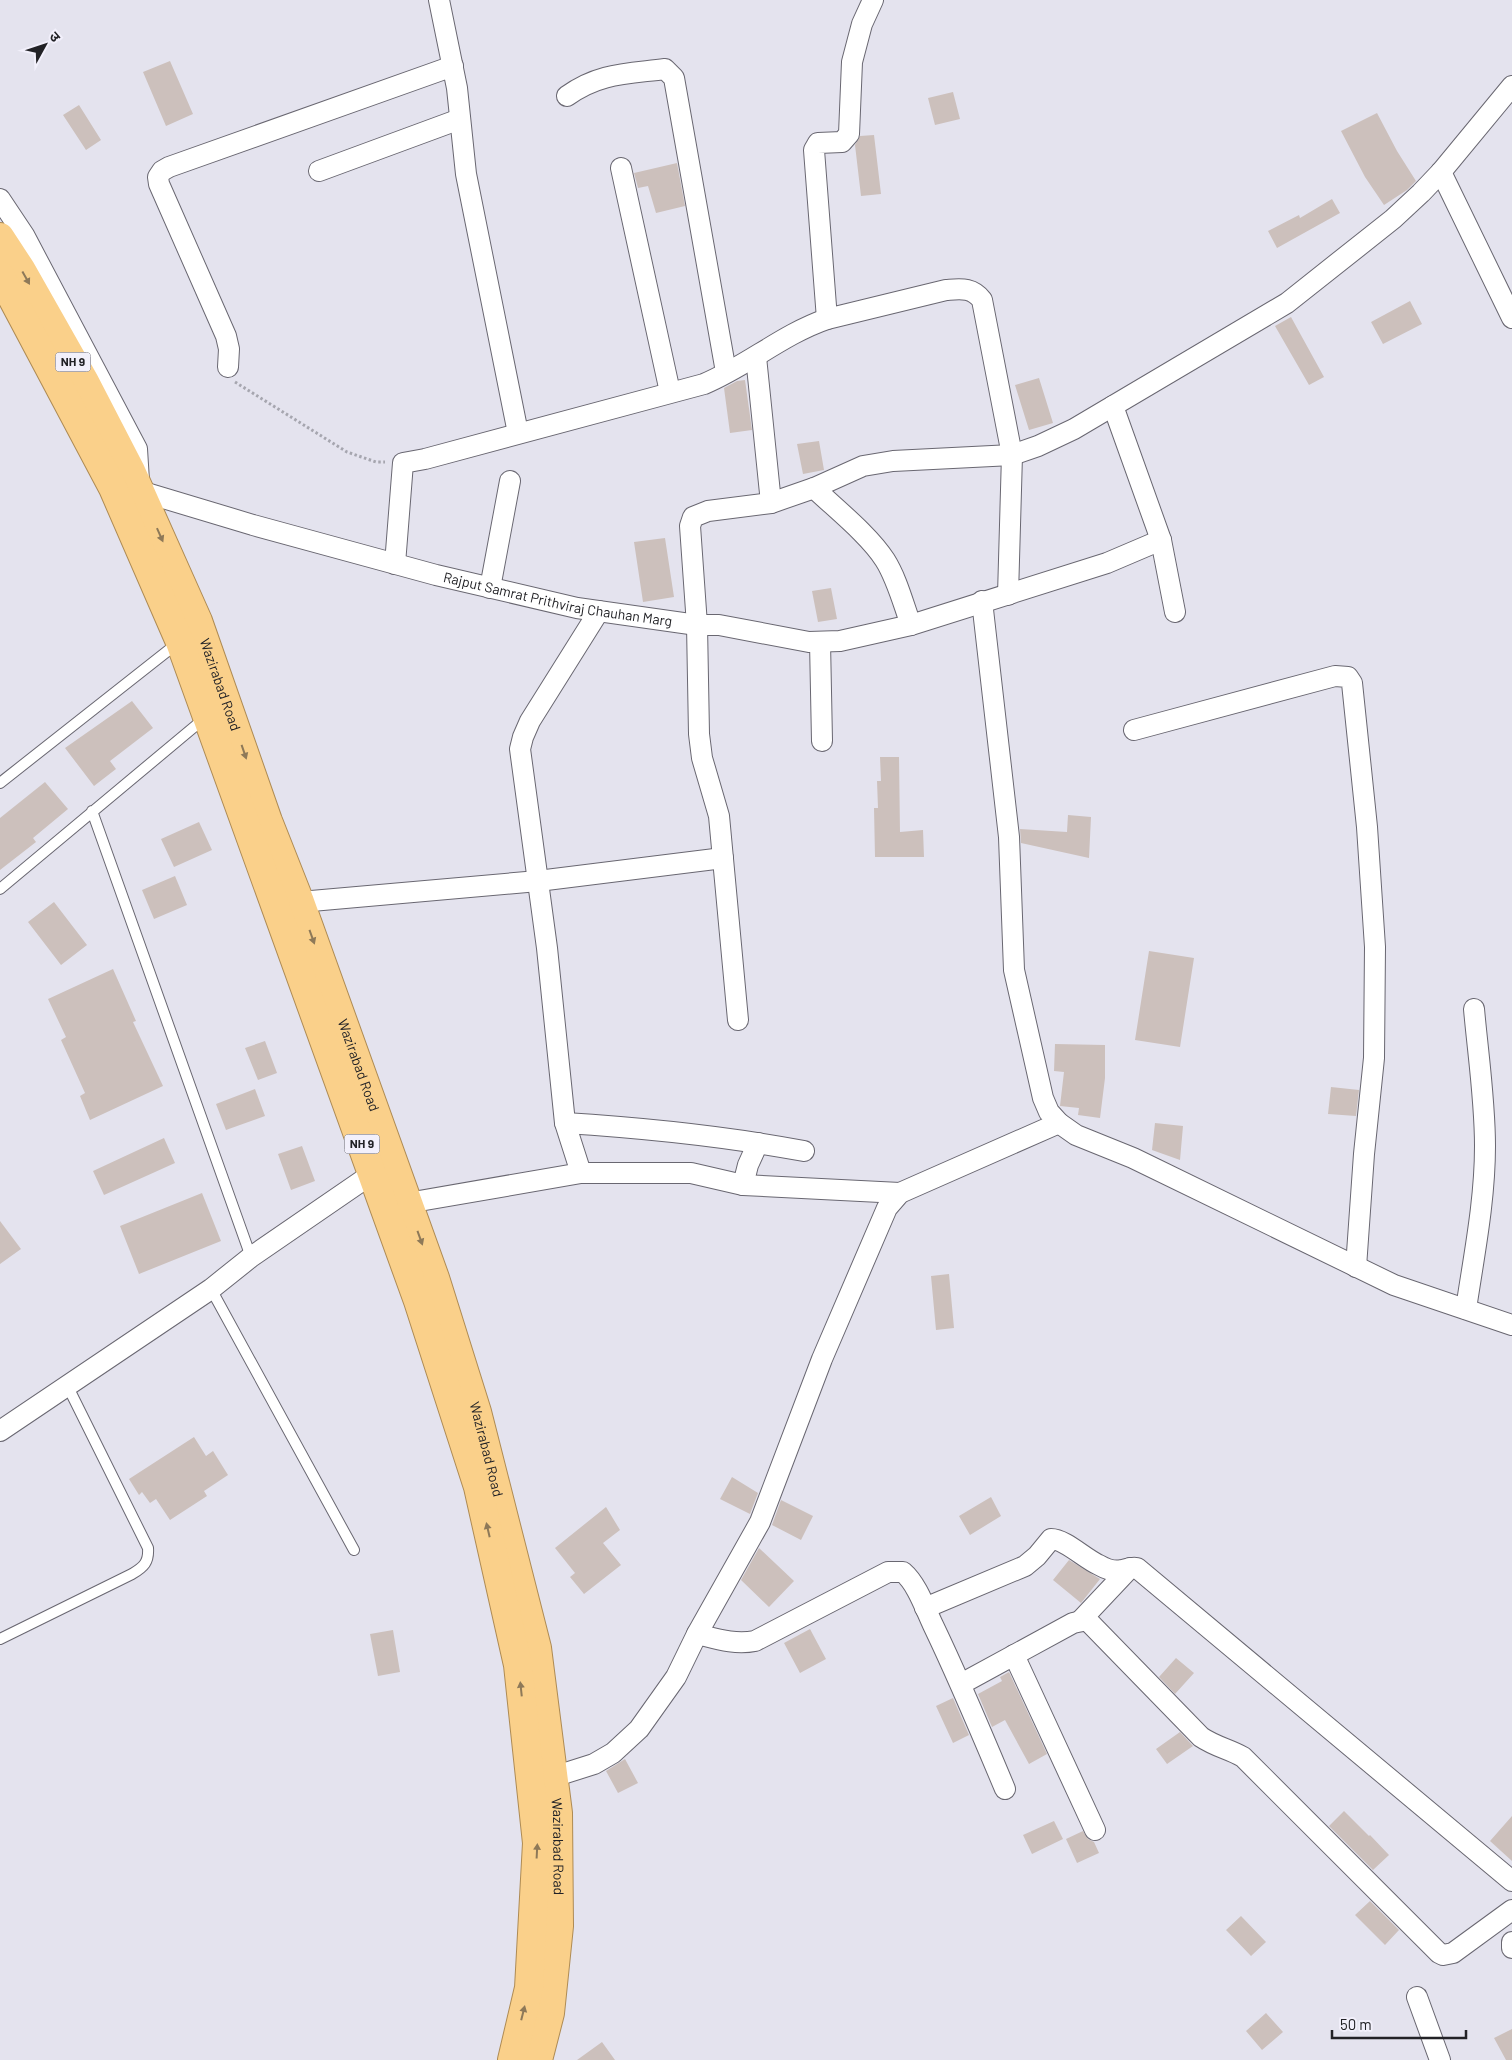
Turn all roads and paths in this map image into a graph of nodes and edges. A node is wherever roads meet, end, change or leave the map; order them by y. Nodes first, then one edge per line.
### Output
1 (439, 0) edge
2 (873, 0) edge
3 (453, 66) junction
4 (1512, 86) edge
5 (566, 96) dead end
6 (460, 119) junction
7 (621, 168) dead end
8 (319, 172) dead end
9 (1441, 172) junction
10 (0, 199) edge
11 (0, 237) edge
12 (0, 275) edge
13 (827, 318) junction
14 (1512, 318) edge
15 (756, 357) junction
16 (228, 367) joint
17 (726, 372) junction
18 (670, 392) junction
19 (1113, 406) junction
20 (518, 433) junction
21 (1012, 455) junction
22 (403, 462) junction
23 (510, 481) dead end
24 (814, 488) junction
25 (130, 497) junction
26 (771, 503) junction
27 (1161, 540) junction
28 (395, 564) junction
29 (490, 588) junction
30 (1008, 595) junction
31 (982, 601) junction
32 (599, 611) junction
33 (1175, 612) dead end
34 (698, 625) junction
35 (911, 625) junction
36 (180, 642) junction
37 (820, 642) junction
38 (206, 717) junction
39 (1134, 730) dead end
40 (822, 740) dead end
41 (0, 783) edge
42 (92, 811) junction
43 (724, 858) junction
44 (538, 881) junction
45 (0, 889) edge
46 (300, 902) junction
47 (1474, 1009) dead end
48 (738, 1020) dead end
49 (565, 1122) junction
50 (1059, 1123) junction
51 (758, 1143) junction
52 (804, 1151) dead end
53 (382, 1167) junction
54 (581, 1173) junction
55 (743, 1184) junction
56 (900, 1193) junction
57 (396, 1205) junction
58 (251, 1257) junction
59 (1356, 1267) junction
60 (211, 1289) junction
61 (1466, 1310) junction
62 (1512, 1325) edge
63 (67, 1386) junction
64 (0, 1431) edge
65 (354, 1550) dead end
66 (1130, 1568) junction
67 (925, 1608) junction
68 (1081, 1620) junction
69 (697, 1634) junction
70 (0, 1638) edge
71 (1014, 1655) junction
72 (961, 1684) junction
73 (553, 1777) junction
74 (1005, 1789) dead end
75 (1095, 1830) dead end
76 (1512, 1881) edge
77 (1512, 1910) edge
78 (1512, 1942) edge
79 (1512, 1948) edge
80 (1417, 1997) dead end
81 (512, 2060) edge
82 (538, 2060) edge
83 (1440, 2060) edge

1 - 3 street
2 - 13 street
3 - 6 street
3 - 16 street
4 - 9 street
5 - 17 street
6 - 8 street
6 - 20 street
7 - 18 street
9 - 14 street
9 - 19 street
10 - 25 street
11 -> 25 highway, Wazirabad Road / NH 9
12 - 25 highway, Wazirabad Road / NH 9
13 - 15 street
13 - 21 street
15 - 17 street
15 - 26 street
16 - 22 path
17 - 18 street
18 - 20 street
19 - 21 street
19 - 27 street
20 - 22 street
21 - 24 street
21 - 30 street
22 - 28 street
23 - 29 street
24 - 26 street
24 - 35 street
25 - 28 street, Rajput Samrat Prithviraj Chauhan Marg
25 - 36 highway, Wazirabad Road / NH 9
25 -> 46 highway, Wazirabad Road / NH 9
26 - 34 street
27 - 30 street, Rajput Samrat Prithviraj Chauhan Marg
27 - 33 street
28 - 29 street, Rajput Samrat Prithviraj Chauhan Marg
29 - 32 street, Rajput Samrat Prithviraj Chauhan Marg
30 - 31 street, Rajput Samrat Prithviraj Chauhan Marg
31 - 35 street, Rajput Samrat Prithviraj Chauhan Marg
31 - 50 street
32 - 34 street, Rajput Samrat Prithviraj Chauhan Marg
32 - 44 street
34 - 37 street, Rajput Samrat Prithviraj Chauhan Marg
34 - 43 street
35 - 37 street, Rajput Samrat Prithviraj Chauhan Marg
36 - 38 highway, Wazirabad Road / NH 9
36 - 41 lane
37 - 40 street
38 - 42 lane
38 - 53 highway, Wazirabad Road / NH 9
39 - 59 street
42 - 45 lane
42 - 58 lane
43 - 44 street
43 - 48 street
44 - 46 street
44 - 49 street
46 -> 53 highway, Wazirabad Road / NH 9
47 - 61 street
49 - 51 street
49 - 54 street
50 - 56 street
50 - 59 street
51 - 52 street
51 - 55 street
53 - 57 highway, Wazirabad Road / NH 9
53 - 58 street
54 - 55 street
54 - 57 street
55 - 56 street
56 - 69 street
57 -> 73 highway, Wazirabad Road / NH 9
81 -> 57 highway, Wazirabad Road / NH 9
58 - 60 street
59 - 61 street
60 - 63 street
60 - 65 lane
61 - 62 street
63 - 64 street
63 - 70 lane
66 - 67 street
66 - 68 street
66 - 76 street
67 - 69 street
67 - 72 street
68 - 71 street
68 - 77 street
69 - 73 street
71 - 72 street
71 - 75 street
72 - 74 street
73 - 82 highway, Wazirabad Road / NH 9
78 - 79 street
80 - 83 street

